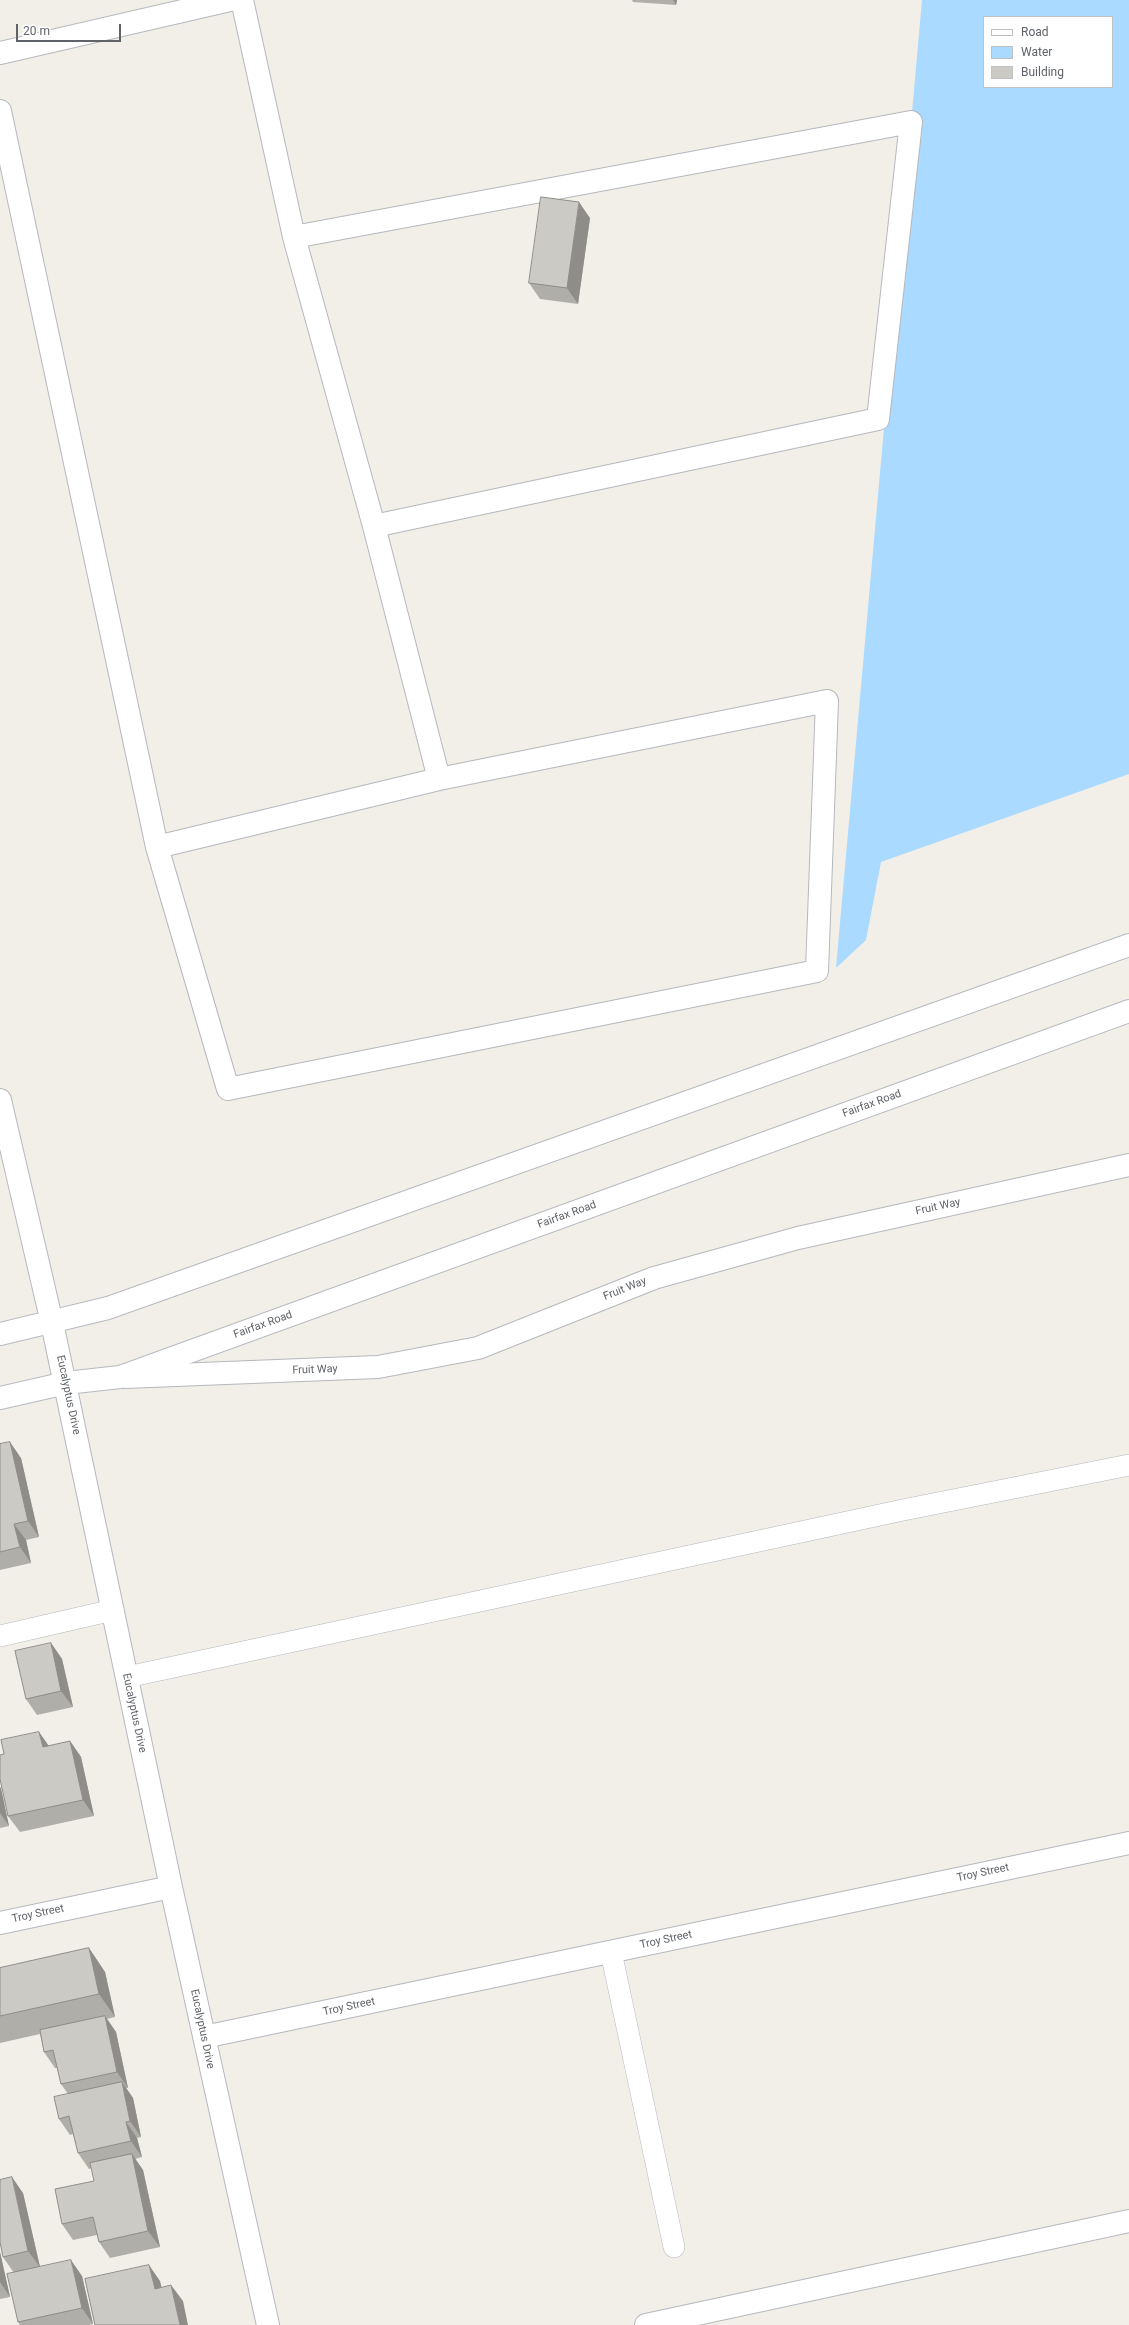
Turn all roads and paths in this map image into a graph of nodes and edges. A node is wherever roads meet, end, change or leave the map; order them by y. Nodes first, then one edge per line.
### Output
1 (230, 0) edge
2 (242, 0) edge
3 (0, 53) edge
4 (0, 111) edge
5 (294, 237) junction
6 (374, 526) junction
7 (439, 779) junction
8 (156, 847) junction
9 (1129, 944) edge
10 (1129, 1011) edge
11 (0, 1100) edge
12 (1129, 1165) edge
13 (52, 1323) junction
14 (0, 1334) edge
15 (120, 1377) junction
16 (66, 1383) junction
17 (0, 1398) edge
18 (1129, 1465) edge
19 (113, 1610) junction
20 (0, 1636) edge
21 (127, 1677) junction
22 (1129, 1843) edge
23 (171, 1887) junction
24 (0, 1922) edge
25 (612, 1952) junction
26 (204, 2037) junction
27 (1129, 2221) edge
28 (674, 2247) dead end
29 (268, 2325) edge
30 (646, 2325) edge

1 - 3 street
2 - 5 street
4 - 8 street
5 - 6 street
5 - 6 street
6 - 7 street
7 - 8 street
7 - 8 street
9 - 13 street
10 - 15 street, Fairfax Road
11 - 13 street, Eucalyptus Drive
12 - 15 street, Fruit Way
13 - 14 street
13 - 16 street, Eucalyptus Drive
15 - 16 street, Fairfax Road
16 - 17 street, Fairfax Road
16 - 19 street, Eucalyptus Drive
18 - 21 lane
19 - 20 lane
19 - 21 street, Eucalyptus Drive
21 - 23 street, Eucalyptus Drive
22 - 25 street, Troy Street
23 - 24 street, Troy Street
23 - 26 street, Eucalyptus Drive
25 - 26 street, Troy Street
25 - 28 lane
26 - 29 street, Eucalyptus Drive
27 - 30 street

